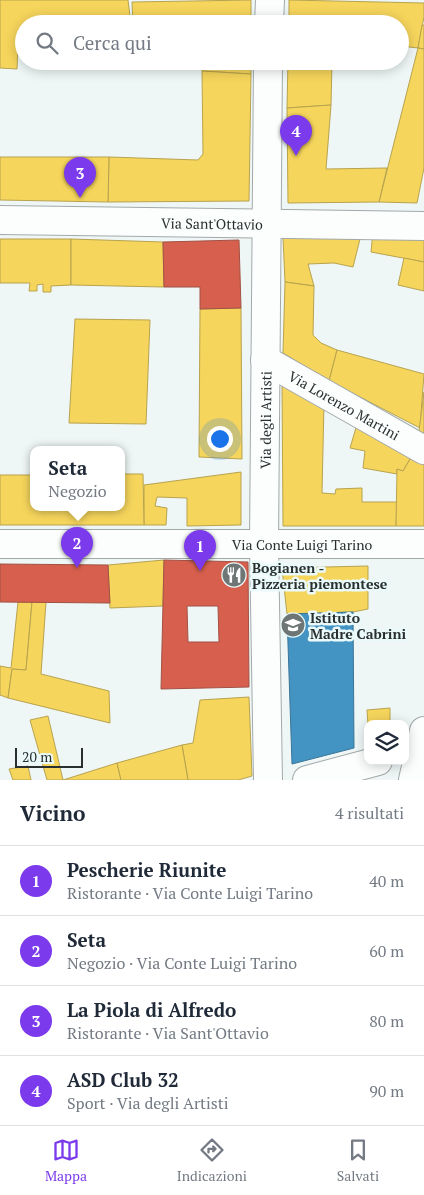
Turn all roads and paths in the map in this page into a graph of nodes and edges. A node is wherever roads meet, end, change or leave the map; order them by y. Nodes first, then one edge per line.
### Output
1 (270, 0) edge
2 (269, 15) edge
3 (268, 70) edge
4 (0, 220) edge
5 (265, 224) junction
6 (424, 226) edge
7 (265, 360) junction
8 (424, 450) edge
9 (0, 544) edge
10 (424, 544) edge
11 (264, 545) junction
12 (418, 747) edge
13 (364, 765) edge
14 (268, 780) edge
15 (307, 780) edge
16 (413, 780) edge

1 - 2 street
3 - 5 street, Via degli Artisti
4 - 5 street, Via Sant'Ottavio
5 - 6 street, Via Sant'Ottavio
5 - 7 street, Via degli Artisti
7 - 8 street, Via Lorenzo Martini
7 - 11 street, Via degli Artisti
9 - 11 street, Via Conte Luigi Tarino
10 - 11 street, Via Conte Luigi Tarino
11 - 14 street, Via degli Artisti
12 - 16 street
13 - 15 street

